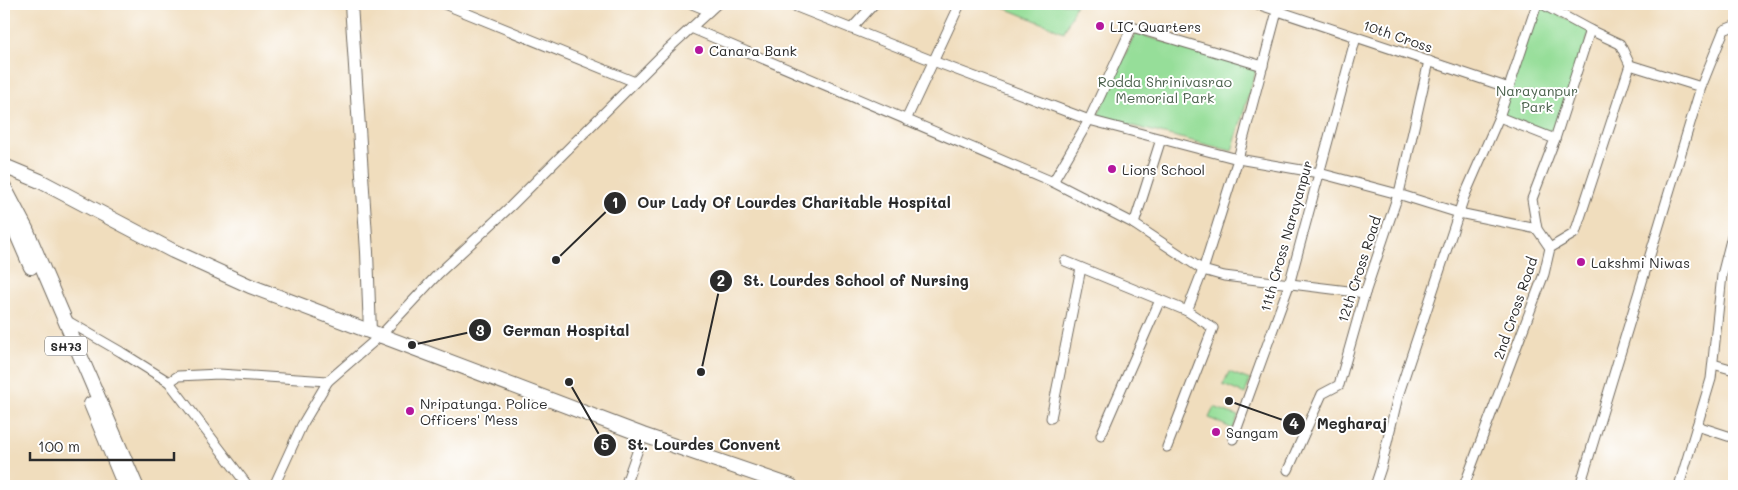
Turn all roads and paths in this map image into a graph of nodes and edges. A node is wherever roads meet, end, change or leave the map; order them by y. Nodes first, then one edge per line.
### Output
1 (351, 4) edge
2 (444, 4) edge
3 (692, 4) edge
4 (717, 4) edge
5 (789, 4) edge
6 (874, 4) edge
7 (960, 4) edge
8 (1257, 4) edge
9 (1537, 4) edge
10 (1542, 4) edge
11 (1278, 7) edge
12 (709, 11) junction
13 (1734, 26) edge
14 (691, 28) junction
15 (852, 29) junction
16 (1590, 30) junction
17 (1356, 37) junction
18 (933, 61) junction
19 (1429, 62) junction
20 (1630, 65) junction
21 (1263, 66) junction
22 (635, 82) junction
23 (1701, 87) junction
24 (1509, 88) junction
25 (1499, 117) junction
26 (906, 120) junction
27 (1090, 120) junction
28 (1160, 138) junction
29 (1555, 139) junction
30 (1238, 159) junction
31 (4, 166) edge
32 (1319, 173) junction
33 (1053, 182) junction
34 (4, 187) edge
35 (1398, 194) junction
36 (4, 206) edge
37 (1458, 213) junction
38 (1134, 224) junction
39 (1734, 228) edge
40 (1537, 230) junction
41 (1550, 248) junction
42 (1065, 261) dead end
43 (1081, 268) junction
44 (1203, 270) junction
45 (1289, 285) junction
46 (1365, 293) junction
47 (1160, 300) junction
48 (1187, 311) junction
49 (64, 319) junction
50 (375, 334) junction
51 (1713, 364) junction
52 (1734, 370) edge
53 (328, 381) junction
54 (169, 382) junction
55 (1051, 418) dead end
56 (1697, 426) junction
57 (643, 435) junction
58 (1101, 435) dead end
59 (1734, 438) edge
60 (1233, 439) dead end
61 (1168, 447) dead end
62 (1288, 470) dead end
63 (125, 486) edge
64 (136, 486) edge
65 (248, 486) edge
66 (274, 486) edge
67 (625, 486) edge
68 (791, 486) edge
69 (1375, 486) edge
70 (1464, 486) edge
71 (1580, 486) edge
72 (1679, 486) edge

1 - 50 street
2 - 22 street
3 - 12 street
4 - 12 street
5 - 15 street
6 - 15 street
7 - 18 street
8 - 11 street, 10th Cross
9 - 24 street
10 - 16 street
11 - 17 street, 10th Cross
11 - 21 street
12 - 14 street
13 - 23 street
14 - 22 street
14 - 26 street
15 - 18 street
16 - 20 street
16 - 29 street, 2nd Cross Road
17 - 19 street, 10th Cross
17 - 32 street, 11th Cross Narayanpur
18 - 26 street
18 - 27 street
19 - 24 street, 10th Cross
19 - 35 street, 12th Cross Road
20 - 23 street
20 - 41 street
21 - 27 street
21 - 30 street
22 - 50 street
23 - 71 street
24 - 25 street
25 - 29 street
25 - 37 street
26 - 33 street
27 - 28 street
27 - 33 street
28 - 30 street
28 - 38 street
29 - 40 street, 2nd Cross Road
30 - 32 street
30 - 44 street
31 - 50 main road
32 - 35 street
32 - 45 street, 11th Cross Narayanpur
33 - 38 street
34 - 49 main road
35 - 37 street
35 - 46 street, 12th Cross Road
36 - 63 main road, SH73
37 - 40 street
37 - 69 street
38 - 44 street
39 - 51 street
40 - 41 street, 2nd Cross Road
41 - 70 street, 2nd Cross Road
42 - 43 street
43 - 47 street
43 - 55 street
44 - 45 street
44 - 48 street
45 - 46 street
45 - 60 street, 11th Cross Narayanpur
46 - 62 street, 12th Cross Road
47 - 48 street
47 - 58 street
48 - 61 street
49 - 54 street
49 - 64 main road
50 - 53 street
50 - 57 main road
51 - 52 street
51 - 56 street
53 - 54 street
53 - 66 street
54 - 65 street
56 - 59 street
56 - 72 street
57 - 67 street
57 - 68 main road

